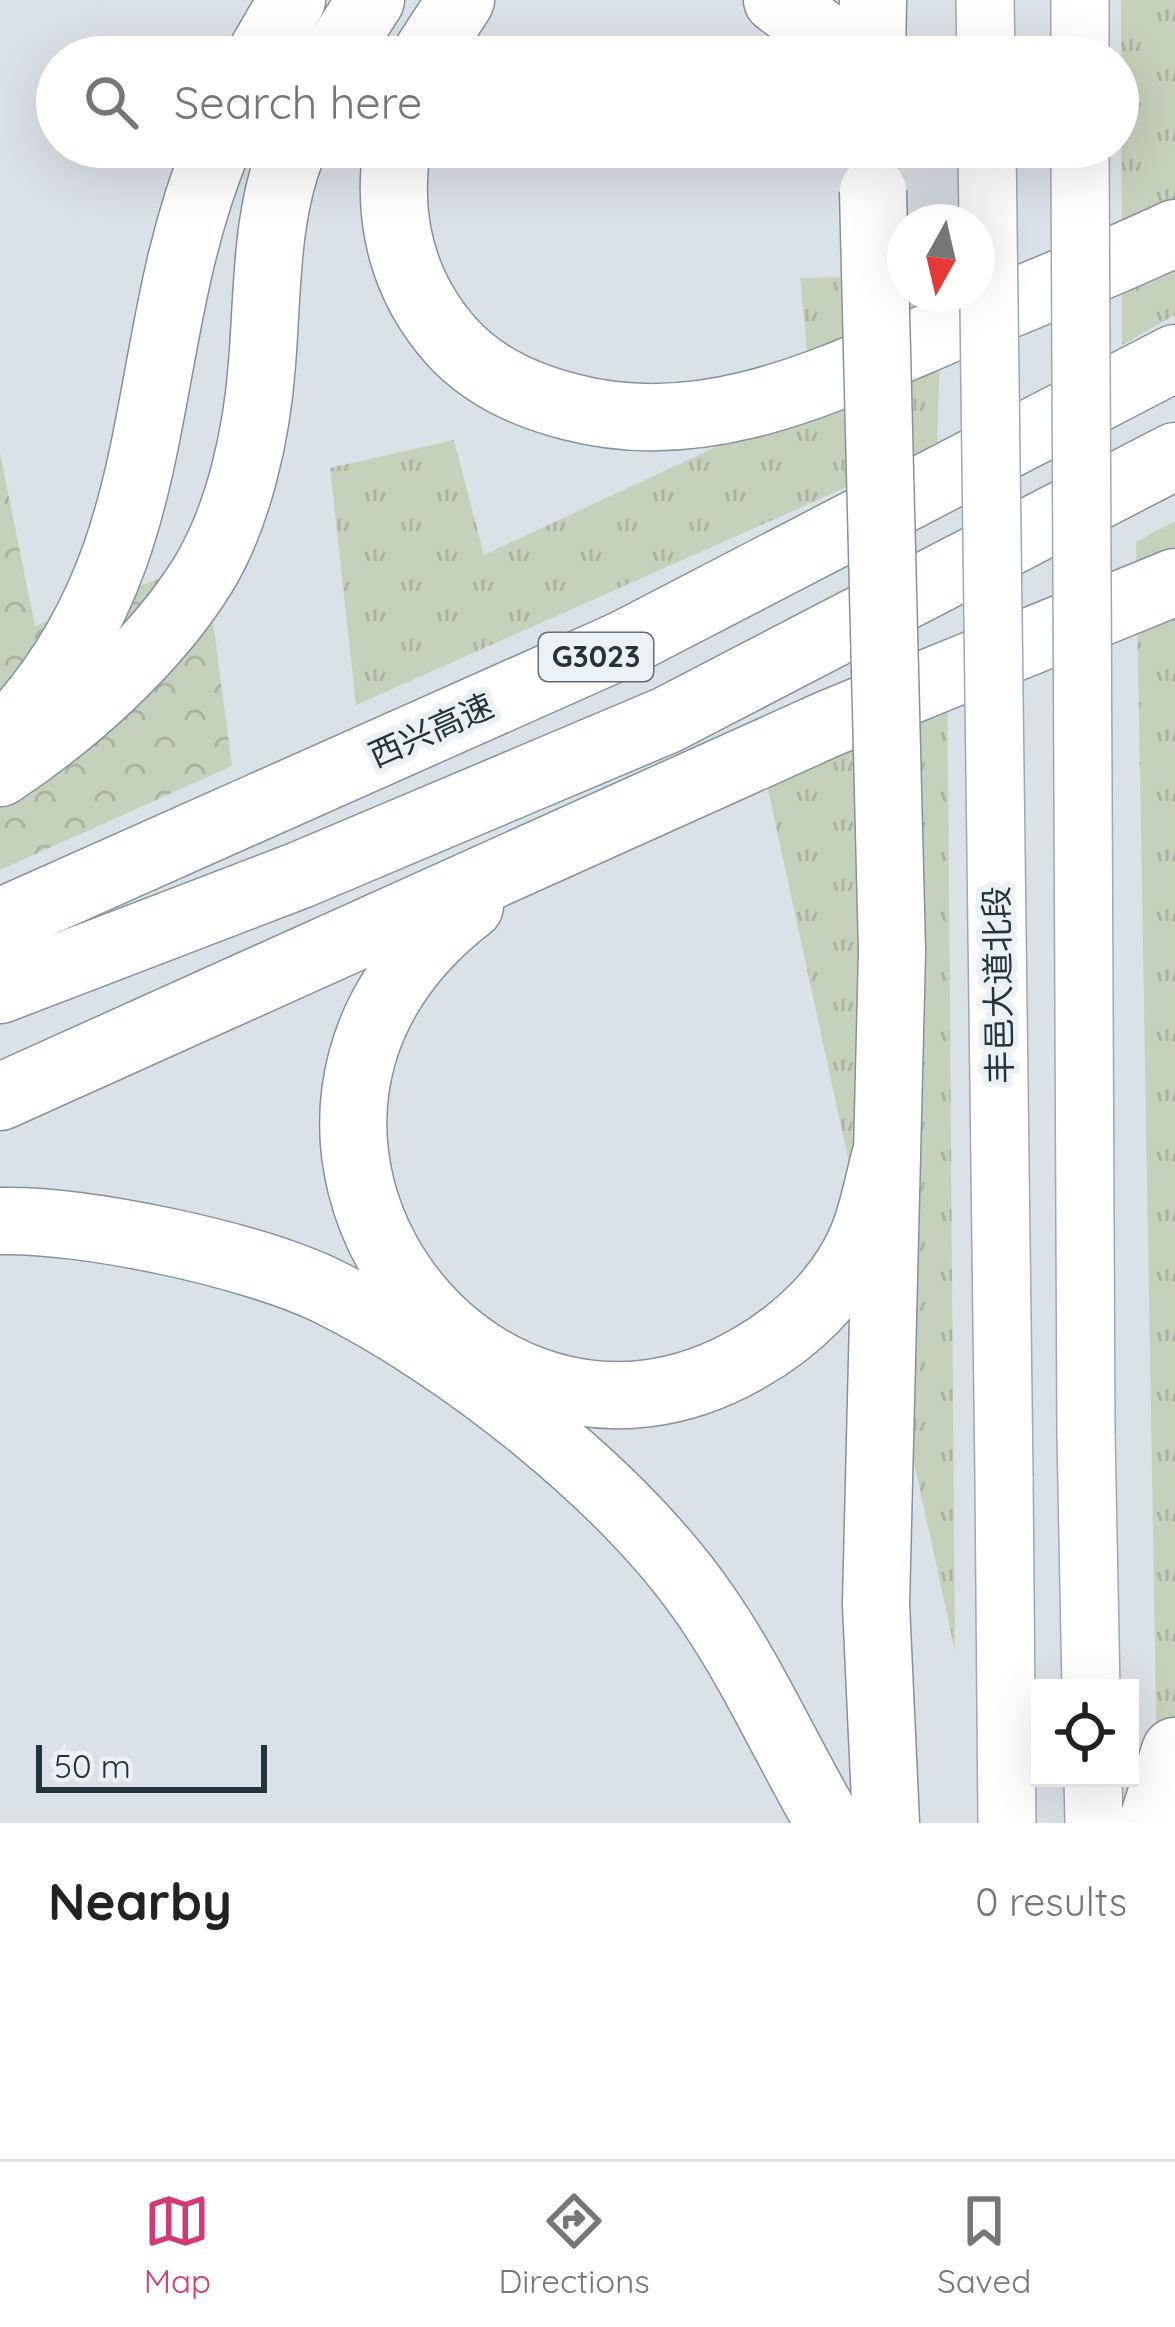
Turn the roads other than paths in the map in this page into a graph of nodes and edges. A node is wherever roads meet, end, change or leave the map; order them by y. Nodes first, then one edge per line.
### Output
1 (292, 0) edge
2 (371, 0) edge
3 (461, 0) edge
4 (778, 0) edge
5 (874, 0) edge
6 (985, 0) edge
7 (1080, 0) edge
8 (271, 36) edge
9 (348, 36) edge
10 (438, 36) edge
11 (825, 36) edge
12 (873, 36) edge
13 (986, 36) edge
14 (1080, 36) edge
15 (211, 168) edge
16 (286, 168) edge
17 (396, 168) edge
18 (987, 168) edge
19 (1080, 168) edge
20 (871, 169) edge
21 (1175, 233) edge
22 (1175, 358) edge
23 (1175, 456) edge
24 (1158, 592) edge
25 (0, 740) edge
26 (0, 773) edge
27 (572, 840) junction
28 (0, 922) edge
29 (0, 990) edge
30 (0, 1097) edge
31 (886, 1153) junction
32 (0, 1221) edge
33 (1091, 1679) edge
34 (1175, 1751) edge
35 (1093, 1787) edge
36 (829, 1823) edge
37 (886, 1823) edge
38 (1007, 1823) edge
39 (1094, 1823) edge
40 (1152, 1823) edge

1 - 8 highway
2 - 9 highway
3 - 10 highway
4 - 11 highway
5 - 12 highway
6 - 13 main road
7 - 14 main road
15 - 25 highway
16 - 26 highway
17 - 21 highway
18 - 38 main road, 丰邑大道北段, bridge
19 - 33 main road, bridge
20 - 31 highway, bridge
22 - 28 highway, 西兴高速 / G3023
23 - 29 highway, G3023
24 - 27 highway
27 - 30 highway
27 - 31 highway
31 - 37 highway
32 - 36 highway
34 - 40 highway
35 - 39 main road

